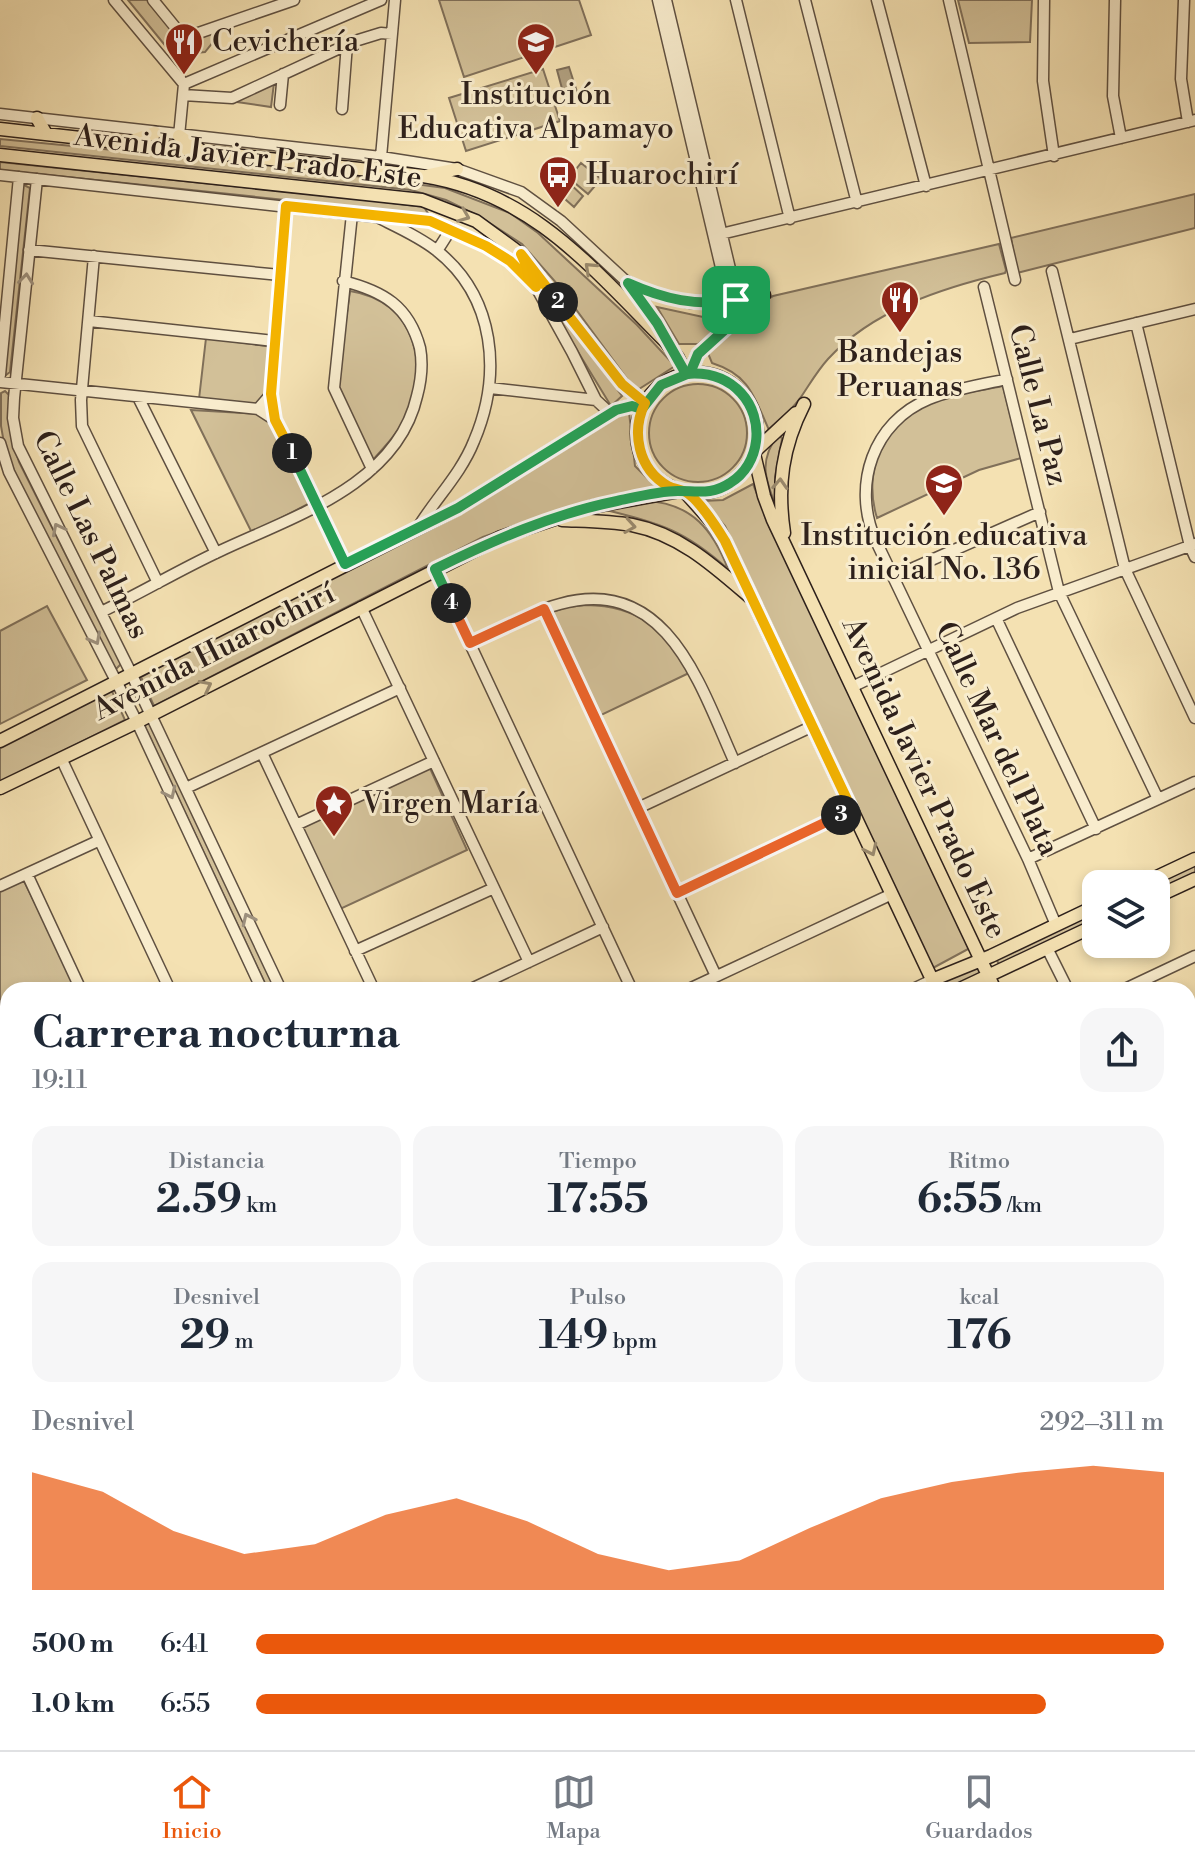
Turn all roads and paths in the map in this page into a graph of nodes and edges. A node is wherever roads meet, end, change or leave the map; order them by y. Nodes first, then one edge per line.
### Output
1 (114, 0) edge
2 (153, 0) edge
3 (294, 0) edge
4 (381, 0) edge
5 (395, 0) edge
6 (658, 0) edge
7 (666, 0) edge
8 (736, 0) edge
9 (805, 0) edge
10 (877, 0) edge
11 (949, 0) edge
12 (1044, 0) edge
13 (1115, 0) edge
14 (1184, 0) edge
15 (392, 34) junction
16 (347, 44) junction
17 (283, 74) junction
18 (184, 89) junction
19 (280, 105) dead end
20 (342, 109) dead end
21 (0, 114) edge
22 (37, 118) junction
23 (1192, 121) edge
24 (0, 129) edge
25 (155, 133) junction
26 (46, 134) junction
27 (179, 136) junction
28 (1121, 138) junction
29 (127, 143) junction
30 (202, 152) junction
31 (0, 155) edge
32 (1054, 156) junction
33 (381, 157) junction
34 (457, 169) junction
35 (990, 171) junction
36 (0, 175) edge
37 (423, 176) junction
38 (19, 177) junction
39 (37, 179) junction
40 (926, 186) junction
41 (857, 203) junction
42 (286, 206) junction
43 (352, 214) junction
44 (377, 217) junction
45 (790, 219) junction
46 (451, 229) junction
47 (721, 234) junction
48 (29, 250) junction
49 (437, 251) junction
50 (521, 254) junction
51 (94, 256) junction
52 (1052, 271) dead end
53 (280, 275) junction
54 (1015, 280) dead end
55 (343, 281) junction
56 (628, 283) junction
57 (536, 287) junction
58 (984, 287) dead end
59 (764, 295) joint
60 (735, 296) junction
61 (1195, 309) edge
62 (741, 315) junction
63 (89, 321) junction
64 (1136, 323) junction
65 (1070, 339) junction
66 (274, 341) junction
67 (666, 342) junction
68 (688, 374) junction
69 (0, 375) edge
70 (1007, 379) junction
71 (0, 382) edge
72 (15, 384) junction
73 (490, 388) junction
74 (82, 391) junction
75 (271, 394) junction
76 (138, 397) junction
77 (165, 399) junction
78 (596, 400) junction
79 (644, 406) junction
80 (258, 409) junction
81 (611, 414) junction
82 (275, 420) junction
83 (150, 421) junction
84 (594, 424) junction
85 (0, 443) edge
86 (754, 453) junction
87 (372, 469) junction
88 (445, 491) junction
89 (683, 492) junction
90 (319, 506) junction
91 (458, 508) junction
92 (1040, 512) junction
93 (552, 519) junction
94 (416, 531) junction
95 (1192, 545) edge
96 (216, 553) junction
97 (1195, 557) edge
98 (794, 560) junction
99 (345, 564) junction
100 (435, 569) junction
101 (1125, 569) junction
102 (893, 577) junction
103 (158, 583) junction
104 (1059, 592) junction
105 (755, 601) junction
106 (361, 607) junction
107 (544, 609) junction
108 (101, 612) junction
109 (996, 618) junction
110 (470, 643) junction
111 (929, 650) junction
112 (131, 673) junction
113 (116, 681) junction
114 (854, 686) junction
115 (400, 688) junction
116 (151, 715) junction
117 (1195, 718) edge
118 (137, 722) junction
119 (813, 726) junction
120 (0, 741) edge
121 (262, 753) junction
122 (61, 758) junction
123 (434, 761) junction
124 (735, 763) junction
125 (1195, 782) edge
126 (0, 788) edge
127 (186, 788) junction
128 (1158, 799) junction
129 (638, 808) junction
130 (852, 810) junction
131 (296, 825) junction
132 (1096, 829) junction
133 (98, 841) junction
134 (1028, 859) junction
135 (1195, 859) edge
136 (1170, 871) edge
137 (27, 874) junction
138 (1195, 879) edge
139 (0, 886) edge
140 (494, 888) junction
141 (1170, 891) edge
142 (677, 893) junction
143 (892, 894) junction
144 (1082, 913) edge
145 (1056, 925) junction
146 (603, 927) junction
147 (1082, 932) edge
148 (1047, 948) junction
149 (355, 951) junction
150 (1195, 956) edge
151 (980, 960) junction
152 (529, 962) junction
153 (716, 976) junction
154 (988, 976) junction
155 (77, 982) edge
156 (166, 982) edge
157 (258, 982) edge
158 (277, 982) edge
159 (370, 982) edge
160 (486, 982) edge
161 (628, 982) edge
162 (704, 982) edge
163 (934, 982) edge
164 (940, 982) edge
165 (975, 982) edge
166 (991, 982) edge
167 (1064, 982) edge
168 (1148, 982) edge

1 - 18 street
2 - 3 street
4 - 18 street
5 - 15 street
6 - 60 street
7 - 47 street
8 - 45 street
9 - 41 street
10 - 40 street
11 - 35 street
12 - 32 street
13 - 28 street
14 - 23 street
15 - 16 street
15 - 33 street
16 - 17 street
16 - 20 street
17 - 18 street
17 - 19 street
18 - 27 street
21 - 22 street
22 - 25 street
22 - 26 main road
23 - 28 street
24 - 26 main road, Avenida Javier Prado Este
25 - 27 street
25 - 29 main road
26 - 29 main road, Avenida Javier Prado Este
27 - 30 main road
27 - 33 street
28 - 32 street
29 - 30 main road, Avenida Javier Prado Este
30 - 37 main road, Avenida Javier Prado Este
31 -> 50 main road, Avenida Javier Prado Este
32 - 35 street
33 - 34 street
34 - 37 main road
34 - 56 street
35 - 40 street
35 - 54 street
36 - 38 street
67 -> 37 main road, Avenida Javier Prado Este
38 - 39 street
38 - 69 street
39 - 42 street
39 - 48 street, Calle Las Palmas
40 - 41 street
41 - 45 street
42 - 43 street
42 - 53 street
43 - 44 street
43 - 55 street
44 - 46 street
44 - 49 street
45 - 47 street
46 - 49 street
46 - 57 street
47 - 60 street
48 - 51 street
72 -> 48 street, Calle Las Palmas
49 - 73 street
50 - 57 main road
50 - 79 main road, Avenida Javier Prado Este
51 - 53 street
51 - 63 street
52 - 65 street
53 - 66 street
55 - 87 street
55 - 87 street
56 - 60 street
56 - 67 main road
57 - 78 street
58 - 70 street, Calle La Paz
59 - 60 street
59 - 62 main road
60 - 62 street
61 - 64 street
62 - 68 main road
63 - 66 street
63 - 74 street
64 - 65 street
64 - 95 street
65 - 101 street
66 - 75 street
67 - 68 main road, Avenida Javier Prado Este
68 - 79 main road
68 - 86 main road
70 - 92 street, Calle La Paz
70 - 102 street, Calle Mar del Plata
71 - 72 street
72 - 74 street
108 -> 72 street, Calle Las Palmas
73 - 78 street
73 - 88 street
74 - 76 street
74 - 103 street
75 - 80 street
75 - 82 street
76 - 77 street
76 - 83 street
77 - 80 street
77 - 83 street
78 - 81 street
78 - 84 street
79 - 81 main road, Avenida Huarochirí
79 - 89 main road
80 - 82 street
81 - 84 main road, Avenida Huarochirí
82 - 90 street
83 - 96 street
84 - 91 main road, Avenida Huarochirí
85 -> 113 street, Calle Las Palmas
86 - 89 main road
86 - 98 main road, Avenida Javier Prado Este
98 -> 86 main road
87 - 90 street
88 - 91 street
88 - 94 street
89 - 93 main road, Avenida Huarochirí
89 - 105 main road
90 - 96 street
90 - 99 street
91 - 94 main road, Avenida Huarochirí
92 - 102 street
92 - 104 street, Calle La Paz
93 - 100 main road, Avenida Huarochirí
93 -> 105 main road
94 - 99 main road, Avenida Huarochirí
95 - 97 street
95 - 101 street
96 - 103 street
98 - 114 main road, Avenida Javier Prado Este
99 - 112 main road, Avenida Huarochirí
100 - 106 main road, Avenida Huarochirí
100 - 110 street
101 - 104 street
101 - 117 street
102 - 111 street, Calle Mar del Plata
103 - 108 street
104 - 109 street
104 - 128 street, Calle La Paz
105 - 119 main road
106 - 115 street
116 -> 106 main road, Avenida Huarochirí
107 - 110 street
107 - 124 street
107 - 129 street
108 - 112 street, Calle Las Palmas
109 - 111 street
109 - 132 street
110 - 146 street
111 - 114 street
111 - 134 street, Calle Mar del Plata
112 - 113 main road, Avenida Huarochirí
112 - 116 street, Calle Las Palmas
113 - 118 street, Calle Las Palmas
113 - 120 main road, Avenida Huarochirí
114 - 151 main road, Avenida Javier Prado Este
115 - 121 street
115 - 123 street
116 - 118 main road, Avenida Huarochirí
116 - 127 street, Calle Las Palmas
118 - 122 main road, Avenida Huarochirí
118 -> 157 street, Calle Las Palmas
119 - 124 street
119 - 130 main road
121 - 127 street
121 - 131 street
122 - 126 main road, Avenida Huarochirí
122 - 133 street
123 - 131 street
123 - 140 street
124 - 129 street
125 - 128 street
158 -> 127 street, Calle Las Palmas
128 - 132 street
129 - 142 street
130 - 142 street
130 -> 143 main road
131 - 149 street
132 - 134 street
133 - 137 street
133 - 156 street
134 - 145 street, Calle Mar del Plata
135 - 136 main road
137 - 139 street
137 - 155 street
138 - 141 main road
140 - 149 street
140 - 152 street
142 - 153 street
143 - 153 street
143 - 163 main road
144 - 145 main road
145 - 151 main road
146 - 152 street
146 - 161 street
147 - 148 main road
148 - 154 main road
148 - 167 street
149 - 159 street
150 - 168 street
151 - 154 main road, Avenida Javier Prado Este
151 - 164 main road
152 - 160 street
153 - 162 street
154 - 165 main road
154 - 166 main road, Avenida Javier Prado Este

